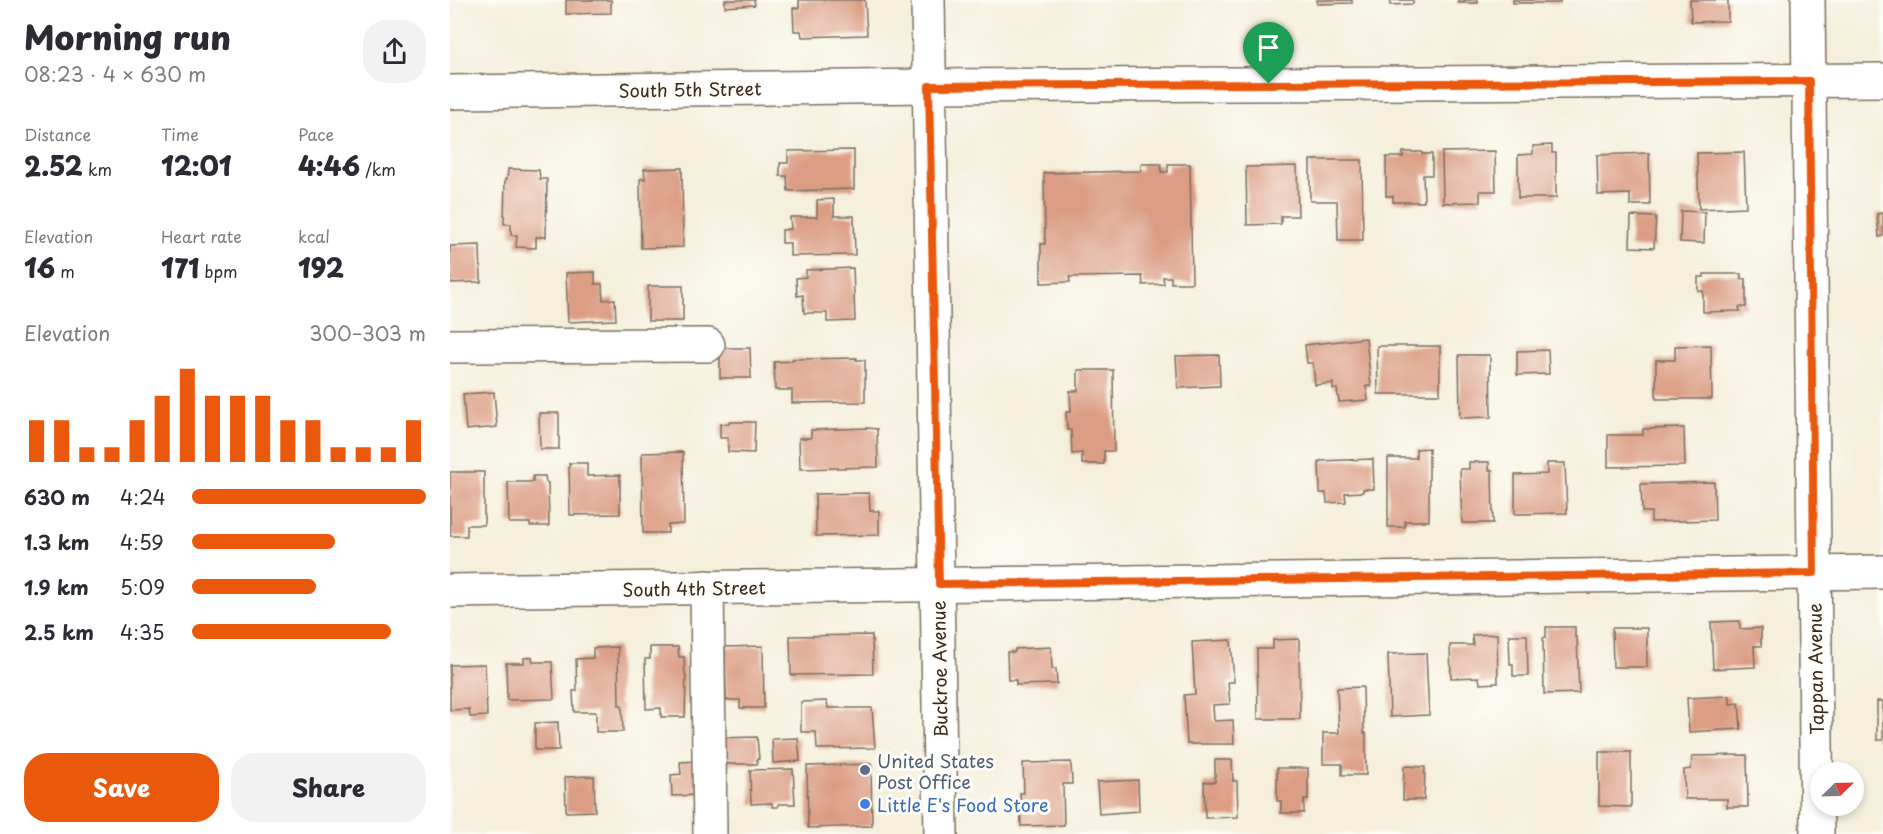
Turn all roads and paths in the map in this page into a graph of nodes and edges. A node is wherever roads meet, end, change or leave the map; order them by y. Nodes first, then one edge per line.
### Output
1 (928, 0) edge
2 (1808, 0) edge
3 (1883, 80) edge
4 (1809, 81) junction
5 (929, 86) junction
6 (450, 92) edge
7 (708, 345) dead end
8 (450, 346) edge
9 (1883, 572) edge
10 (1814, 573) junction
11 (939, 584) junction
12 (707, 587) junction
13 (450, 591) edge
14 (710, 834) edge
15 (941, 834) edge
16 (1817, 834) edge

1 - 5 street, Buckroe Avenue
2 - 4 street, Tappan Avenue
3 - 4 street, South 5th Street
4 - 5 street, South 5th Street
4 - 10 street, Tappan Avenue
5 - 6 street, South 5th Street
5 - 11 street, Buckroe Avenue
7 - 8 street
9 - 10 street, South 4th Street
10 - 11 street, South 4th Street
10 - 16 street, Tappan Avenue
11 - 12 street, South 4th Street
11 - 15 street, Buckroe Avenue
12 - 13 street, South 4th Street
12 - 14 street

